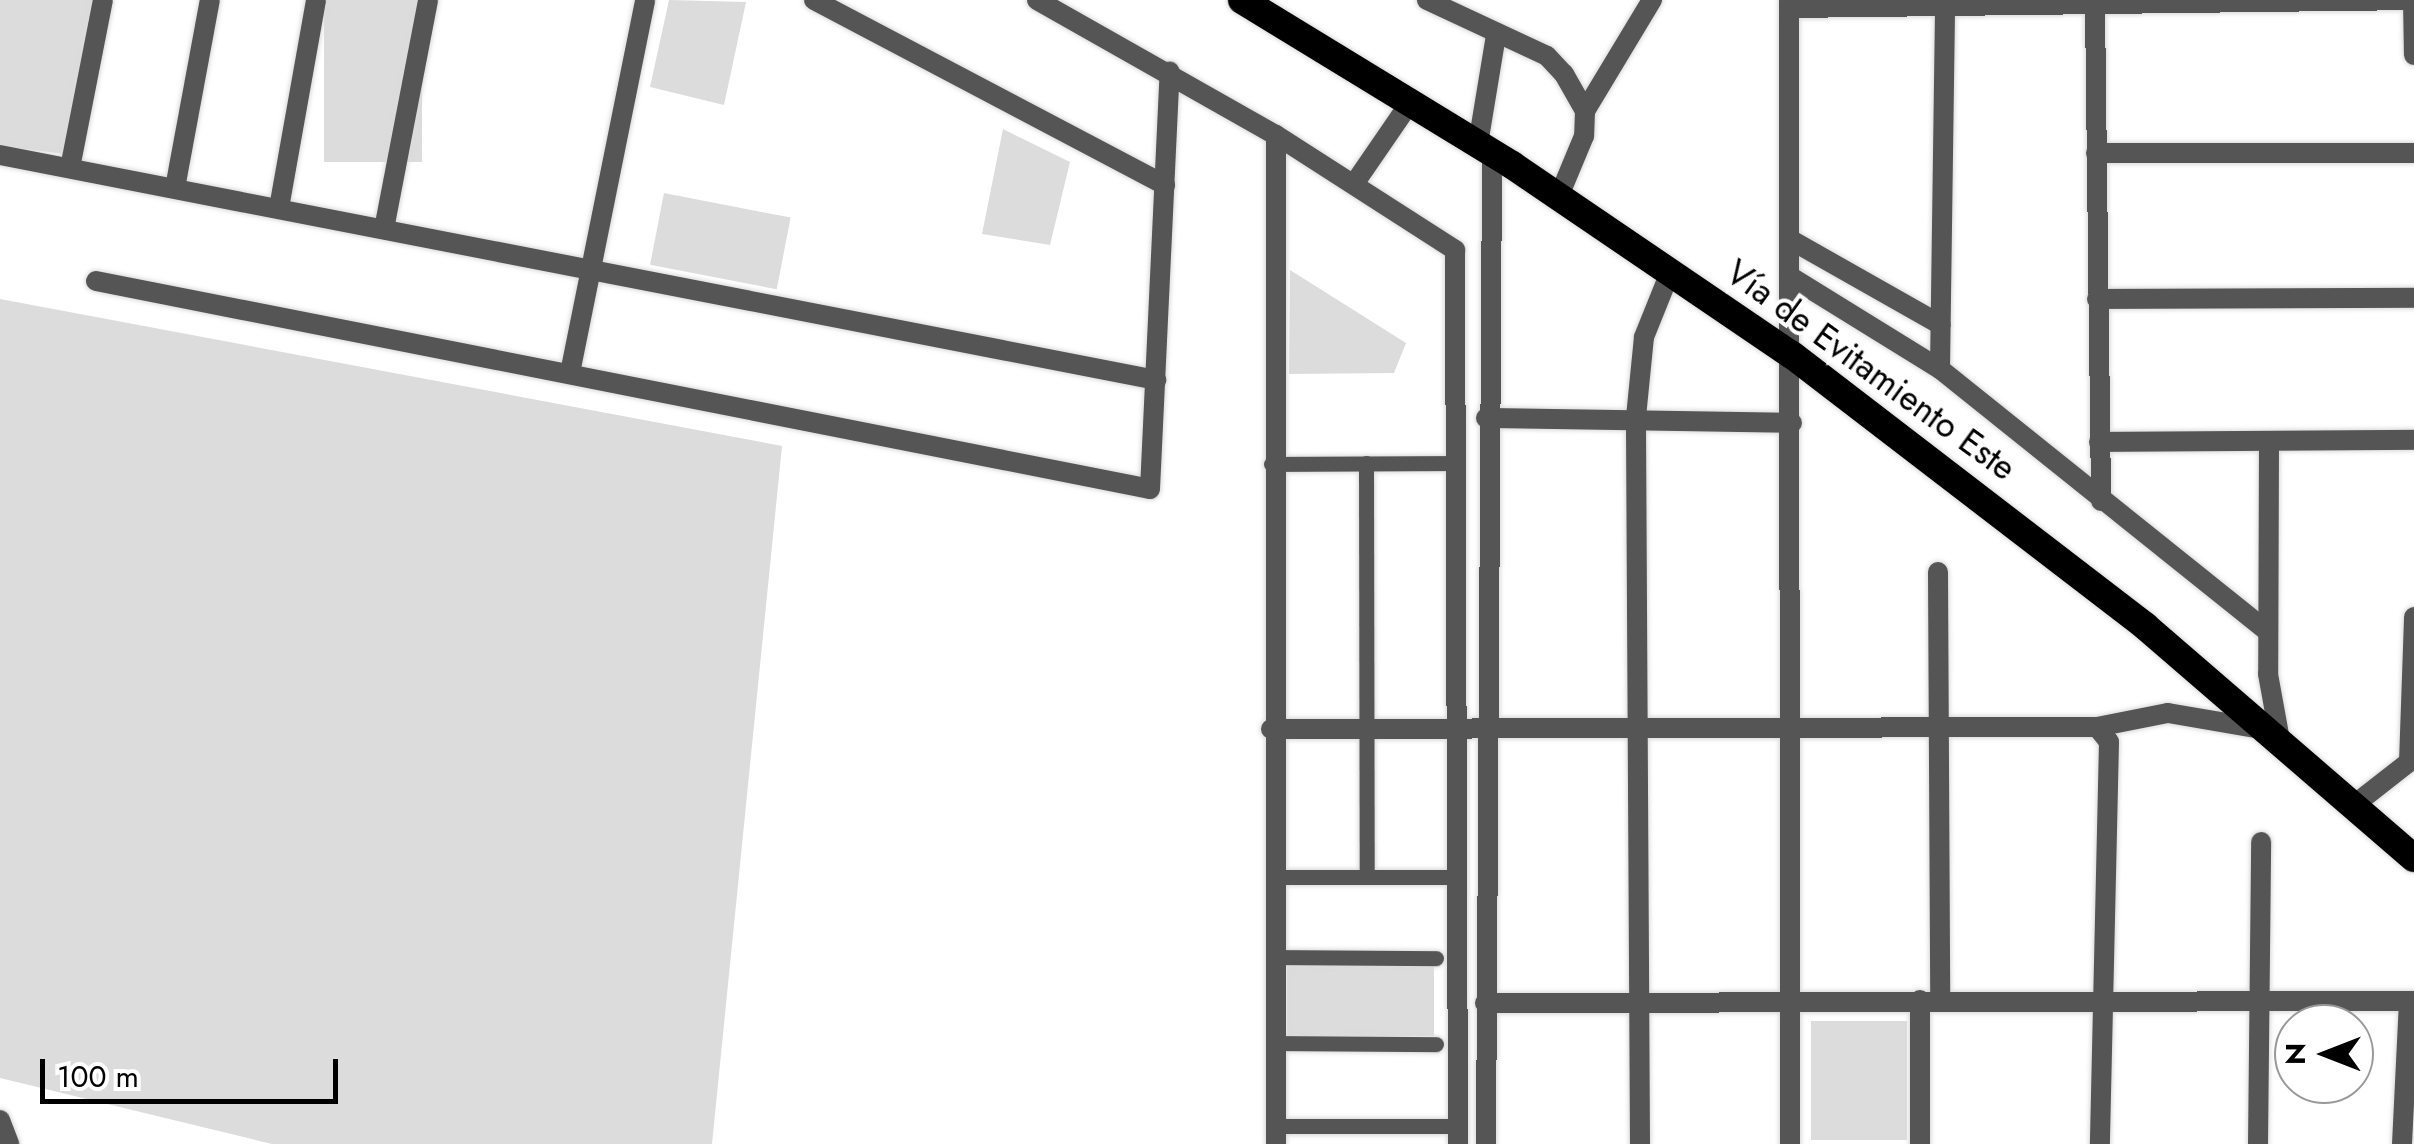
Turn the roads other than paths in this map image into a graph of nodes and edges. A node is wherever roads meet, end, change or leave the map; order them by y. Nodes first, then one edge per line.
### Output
1 (103, 0) edge
2 (210, 0) edge
3 (316, 0) edge
4 (428, 0) edge
5 (645, 0) edge
6 (814, 0) edge
7 (1037, 0) edge
8 (1426, 0) edge
9 (1652, 0) edge
10 (2413, 0) edge
11 (2029, 3) edge
12 (1251, 4) edge
13 (1789, 4) edge
14 (2096, 6) junction
15 (1945, 10) junction
16 (1496, 34) junction
17 (2414, 56) edge
18 (1170, 71) junction
19 (1411, 101) junction
20 (1585, 111) junction
21 (1276, 135) junction
22 (1485, 148) junction
23 (2096, 153) junction
24 (2414, 153) edge
25 (0, 155) edge
26 (70, 168) junction
27 (1354, 184) junction
28 (1164, 185) junction
29 (175, 188) junction
30 (1560, 196) junction
31 (278, 208) junction
32 (384, 228) junction
33 (1791, 240) junction
34 (592, 268) junction
35 (1671, 270) junction
36 (1792, 277) junction
37 (96, 281) dead end
38 (2414, 298) edge
39 (2097, 300) junction
40 (1942, 325) junction
41 (1792, 355) junction
42 (1940, 369) junction
43 (570, 373) junction
44 (1156, 380) junction
45 (1636, 417) junction
46 (1486, 418) junction
47 (1792, 423) junction
48 (2414, 440) edge
49 (2099, 442) junction
50 (2270, 443) junction
51 (1366, 463) junction
52 (1456, 463) junction
53 (1271, 464) junction
54 (2101, 501) junction
55 (1938, 572) dead end
56 (2414, 617) edge
57 (2267, 631) junction
58 (1943, 727) junction
59 (2097, 727) junction
60 (1488, 728) junction
61 (1638, 728) junction
62 (1790, 728) junction
63 (1271, 729) junction
64 (1367, 729) junction
65 (1456, 729) junction
66 (2413, 730) edge
67 (2274, 735) junction
68 (2354, 805) junction
69 (2260, 842) dead end
70 (2414, 858) edge
71 (1272, 877) junction
72 (1367, 877) junction
73 (1457, 877) junction
74 (1274, 957) junction
75 (1436, 958) dead end
76 (1640, 1000) junction
77 (1792, 1000) junction
78 (1930, 1000) junction
79 (2103, 1000) junction
80 (2258, 1001) junction
81 (2411, 1001) edge
82 (1486, 1003) junction
83 (1274, 1042) junction
84 (1436, 1044) dead end
85 (0, 1120) edge
86 (1369, 1126) junction
87 (1276, 1135) edge
88 (1458, 1135) edge
89 (9, 1144) edge
90 (1369, 1144) edge
91 (1486, 1144) edge
92 (1640, 1144) edge
93 (1790, 1144) edge
94 (1920, 1144) edge
95 (2100, 1144) edge
96 (2258, 1144) edge
97 (2402, 1144) edge

1 - 26 street
2 - 29 street
3 - 31 street
4 - 32 street
5 - 34 street
6 - 28 street
7 - 18 street
8 - 16 street
9 - 20 street
10 - 14 street
10 - 17 street
11 - 14 street
11 - 15 street
12 - 19 highway, Vía de Evitamiento Este
13 - 15 street
13 - 33 street
14 - 23 street
15 - 40 street
16 - 20 street
16 - 22 street
18 - 21 street
18 - 28 street
19 - 22 highway, Vía de Evitamiento Este
19 - 27 street
20 - 30 street
21 - 27 street
21 - 53 street
22 - 30 highway, Vía de Evitamiento Este
22 - 46 street
23 - 24 street
23 - 39 street
25 - 26 street
26 - 29 street
27 - 52 street
28 - 44 street
29 - 31 street
30 - 35 highway, Vía de Evitamiento Este
31 - 32 street
32 - 34 street
33 - 36 street
33 - 40 street
34 - 43 street
34 - 44 street
35 - 41 highway, Vía de Evitamiento Este
35 - 45 street
36 - 41 street
36 - 42 street
37 - 43 street
38 - 39 street
39 - 49 street
40 - 42 street
41 - 47 street
41 - 67 highway, Vía de Evitamiento Este
42 - 54 street
43 - 44 street
45 - 46 street
45 - 47 street
45 - 61 street
46 - 60 street
47 - 62 street
48 - 50 street
49 - 50 street
49 - 54 street
50 - 57 street
51 - 52 street
51 - 53 street
51 - 64 street
52 - 65 street
53 - 63 street
54 - 57 street
55 - 58 street
56 - 66 street
57 - 67 street
58 - 59 street
58 - 62 street
58 - 78 street
59 - 67 street
59 - 79 street
60 - 61 street
60 - 65 street
60 - 82 street
61 - 62 street
61 - 76 street
62 - 77 street
63 - 64 street
63 - 71 street
64 - 65 street
64 - 72 street
65 - 73 street
66 - 68 street
67 - 68 highway, Vía de Evitamiento Este
68 - 70 highway, Vía de Evitamiento Este
69 - 80 street
71 - 72 street
71 - 74 street
72 - 73 street
73 - 88 street
74 - 75 street
74 - 83 street
76 - 77 street
76 - 82 street
76 - 92 street
77 - 78 street
77 - 93 street
78 - 79 street
78 - 94 street
79 - 80 street
79 - 95 street
80 - 81 street
80 - 96 street
81 - 97 street
82 - 91 street
83 - 84 street
83 - 87 street
85 - 89 street
86 - 87 street
86 - 88 street
86 - 90 street

